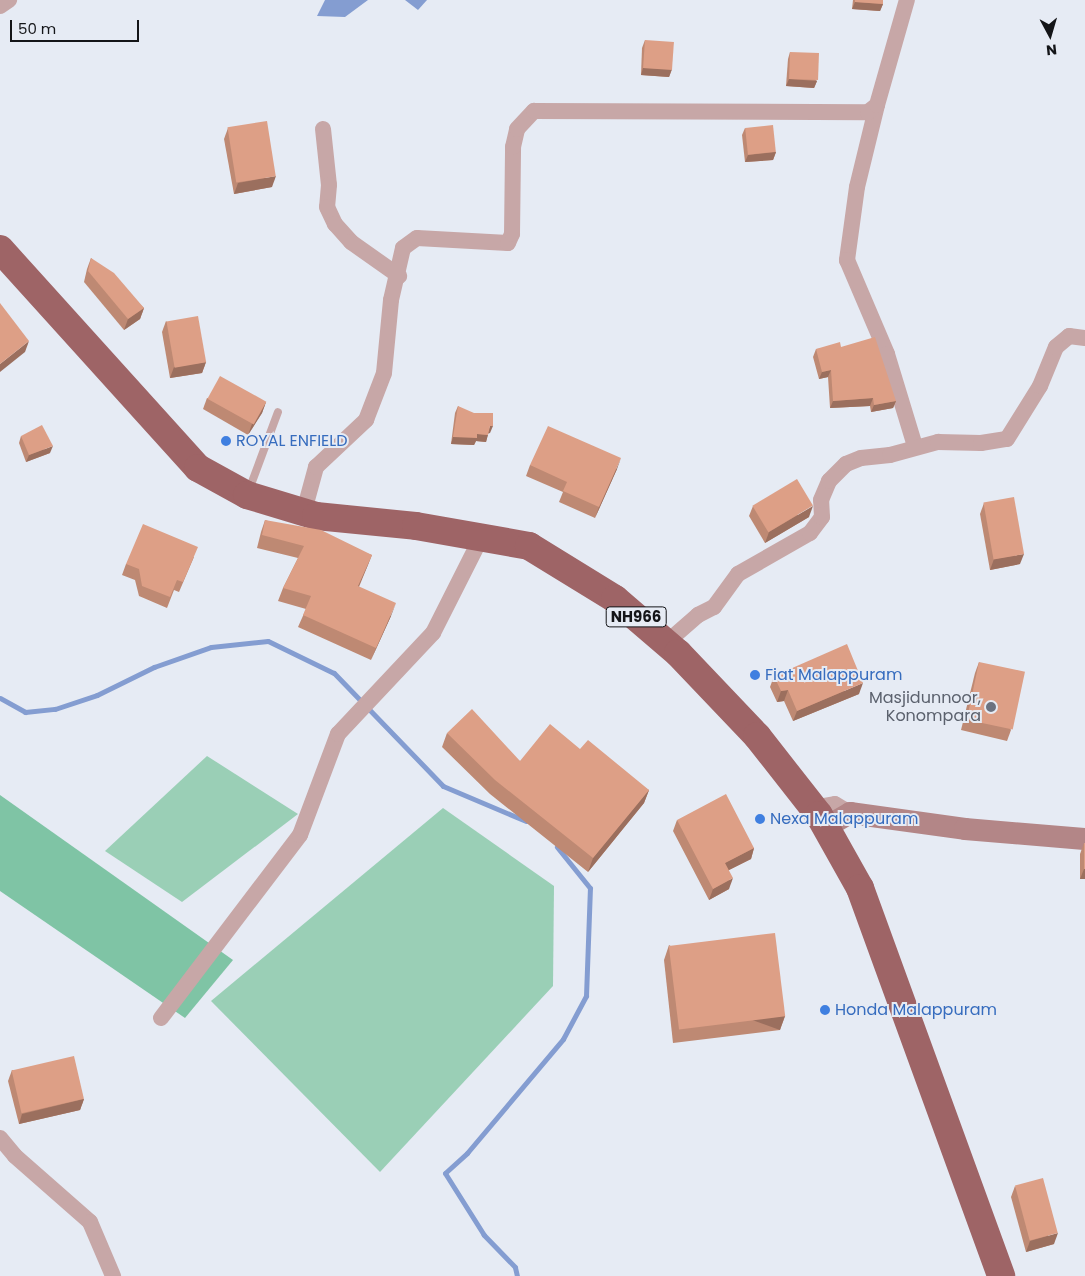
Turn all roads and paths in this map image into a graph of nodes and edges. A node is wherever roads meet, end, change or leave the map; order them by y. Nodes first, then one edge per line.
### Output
1 (9, 0) edge
2 (907, 0) edge
3 (0, 6) edge
4 (877, 105) junction
5 (323, 129) dead end
6 (0, 249) edge
7 (399, 276) junction
8 (1085, 338) edge
9 (278, 412) dead end
10 (915, 446) junction
11 (247, 495) junction
12 (304, 511) junction
13 (481, 538) junction
14 (666, 643) junction
15 (820, 817) junction
16 (1085, 839) edge
17 (161, 1018) dead end
18 (0, 1138) edge
19 (113, 1276) edge
20 (1002, 1276) edge

1 - 3 street
2 - 4 street
4 - 7 street
4 - 10 street
5 - 7 street
6 - 11 highway, NH966
7 - 12 street
8 - 10 street
9 - 11 lane
10 - 14 street
11 - 12 highway, NH966
12 - 13 highway, NH966
13 - 14 highway, NH966
13 - 17 street
14 - 15 highway, NH966
15 - 16 main road
15 - 20 highway, NH966
18 - 19 street

